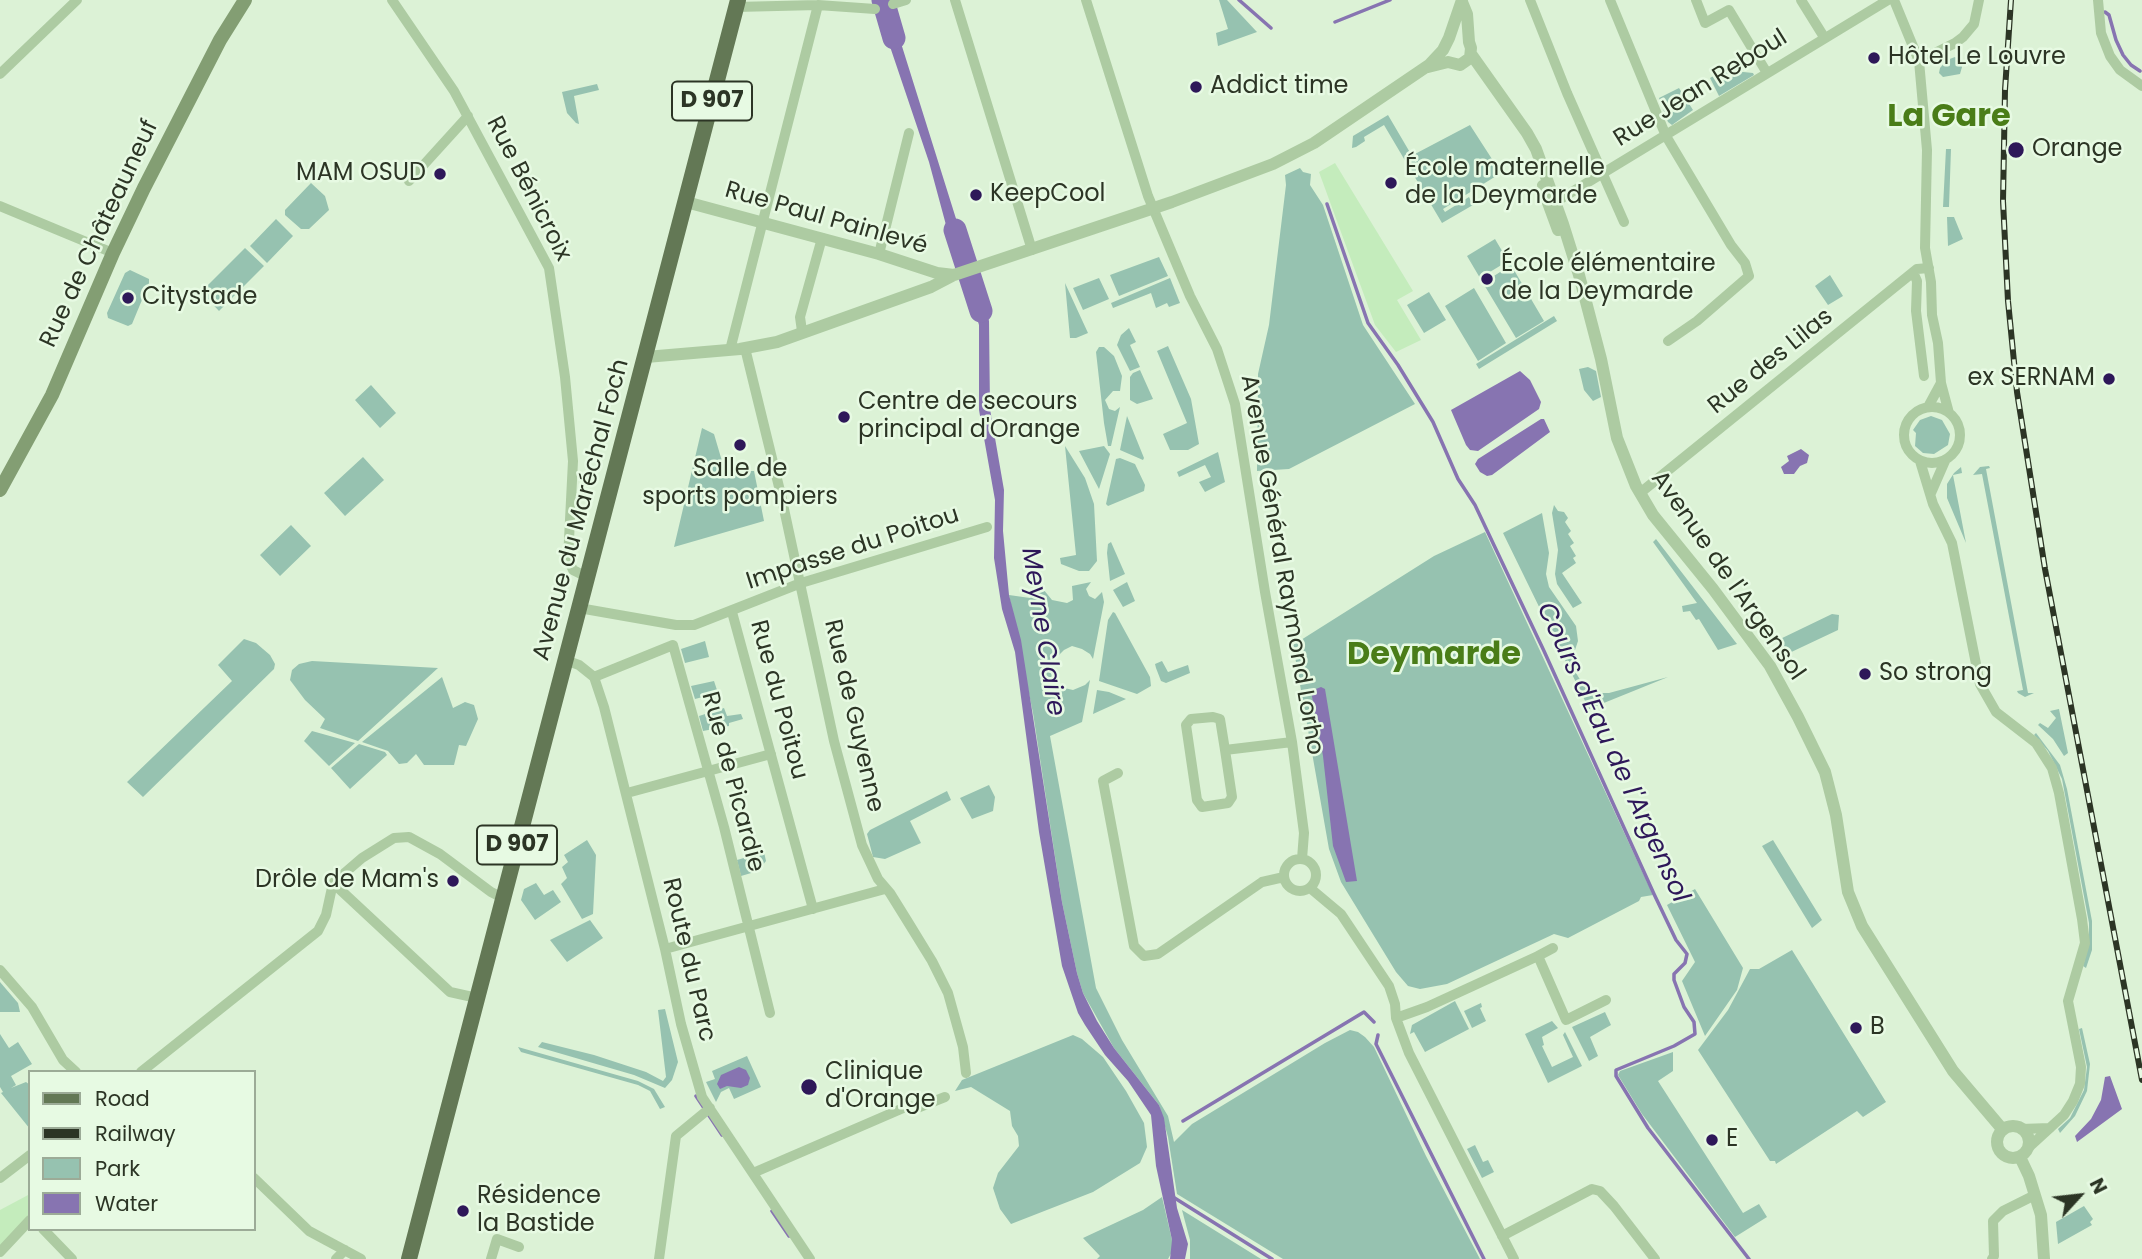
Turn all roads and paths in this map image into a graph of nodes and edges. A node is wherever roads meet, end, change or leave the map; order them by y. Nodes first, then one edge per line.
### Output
1 (77, 0) edge
2 (392, 0) edge
3 (906, 0) edge
4 (955, 0) edge
5 (1086, 0) edge
6 (1531, 0) edge
7 (1610, 0) edge
8 (1696, 0) edge
9 (1801, 0) edge
10 (1888, 0) edge
11 (1894, 0) edge
12 (1979, 0) edge
13 (2098, 0) edge
14 (241, 1) edge
15 (1462, 1) edge
16 (737, 3) edge
17 (894, 4) dead end
18 (818, 5) junction
19 (875, 9) dead end
20 (1824, 37) junction
21 (1449, 38) junction
22 (1468, 53) junction
23 (1445, 56) junction
24 (1919, 61) junction
25 (1767, 73) junction
26 (0, 74) edge
27 (2142, 86) edge
28 (468, 116) junction
29 (909, 132) dead end
30 (1666, 136) junction
31 (1541, 164) junction
32 (1603, 174) junction
33 (409, 181) dead end
34 (1542, 185) junction
35 (1555, 201) junction
36 (686, 202) junction
37 (0, 206) edge
38 (1154, 208) junction
39 (1624, 222) dead end
40 (763, 223) junction
41 (822, 238) junction
42 (1569, 247) junction
43 (1032, 250) junction
44 (113, 253) junction
45 (879, 254) junction
46 (1929, 268) junction
47 (937, 272) junction
48 (1913, 272) junction
49 (954, 275) junction
50 (931, 287) junction
51 (802, 331) junction
52 (1668, 341) dead end
53 (745, 348) junction
54 (730, 350) junction
55 (646, 356) junction
56 (1924, 376) dead end
57 (1941, 383) junction
58 (1928, 407) junction
59 (1949, 413) junction
60 (1920, 461) junction
61 (1945, 461) junction
62 (0, 490) edge
63 (1931, 493) junction
64 (1640, 494) junction
65 (988, 527) dead end
66 (587, 577) junction
67 (801, 583) junction
68 (579, 608) junction
69 (732, 612) junction
70 (565, 660) junction
71 (594, 677) junction
72 (1292, 742) junction
73 (1225, 750) junction
74 (771, 754) junction
75 (709, 771) junction
76 (1118, 773) dead end
77 (627, 793) junction
78 (1302, 859) junction
79 (1284, 877) junction
80 (333, 883) junction
81 (1310, 888) junction
82 (885, 889) junction
83 (503, 898) junction
84 (813, 909) junction
85 (748, 925) junction
86 (1553, 948) dead end
87 (665, 949) junction
88 (1538, 957) junction
89 (0, 970) edge
90 (477, 998) junction
91 (1606, 1000) dead end
92 (770, 1013) dead end
93 (1396, 1018) junction
94 (74, 1070) edge
95 (144, 1070) edge
96 (966, 1073) dead end
97 (945, 1097) dead end
98 (710, 1108) junction
99 (2051, 1128) junction
100 (2021, 1129) junction
101 (2003, 1130) junction
102 (2024, 1152) junction
103 (28, 1157) edge
104 (753, 1173) junction
105 (0, 1178) edge
106 (256, 1180) edge
107 (2035, 1195) junction
108 (28, 1222) edge
109 (45, 1231) edge
110 (1502, 1236) junction
111 (519, 1247) dead end
112 (345, 1250) junction
113 (0, 1252) edge
114 (72, 1259) edge
115 (336, 1259) edge
116 (361, 1259) edge
117 (409, 1259) edge
118 (491, 1259) edge
119 (659, 1259) edge
120 (810, 1259) edge
121 (1514, 1259) edge
122 (1655, 1259) edge
123 (1992, 1259) edge
124 (2044, 1259) edge

1 - 26 street
2 - 28 street, Rue Bénicroix
3 - 17 street
4 - 43 street
5 - 38 street, Avenue Général Raymond Lorho
6 - 32 street
7 - 30 street
8 - 25 street
9 - 20 street
10 - 20 street, Rue Jean Reboul
11 - 24 street
12 - 24 street
13 - 27 street
14 - 44 main road, Rue de Châteauneuf
15 - 21 street
15 - 22 street
16 - 18 street
16 - 36 main road, Avenue du Maréchal Foch / D 907
18 - 19 street
18 - 40 street
20 - 25 street, Rue Jean Reboul
21 - 22 street
21 - 23 street
22 - 23 street
22 - 31 street, Avenue de l'Argensol
23 - 38 street
24 - 46 street
25 - 30 street, Rue Jean Reboul
28 - 33 street
28 - 66 street, Rue Bénicroix
29 - 45 street
30 - 32 street, Rue Jean Reboul
30 - 52 street
31 - 34 street, Avenue de l'Argensol
31 - 35 street, Avenue de l'Argensol
32 - 35 street, Rue Jean Reboul
32 - 39 street
34 - 35 street
34 - 42 street, Avenue de l'Argensol
35 - 42 street, Avenue de l'Argensol
36 - 40 street, Rue Paul Painlevé
36 - 55 main road, Avenue du Maréchal Foch / D 907
37 - 44 street
38 - 43 street
38 - 72 street, Avenue Général Raymond Lorho
40 - 41 street, Rue Paul Painlevé
40 - 54 street
41 - 45 street, Rue Paul Painlevé
41 - 51 street
42 - 64 street, Avenue de l'Argensol
43 - 49 street
44 - 62 main road, Rue de Châteauneuf
45 - 47 street, Rue Paul Painlevé
46 - 48 street, Rue des Lilas
46 - 57 street
47 - 49 street, Rue Paul Painlevé
47 - 50 street
48 - 56 street
48 - 64 street, Rue des Lilas
49 - 50 street
50 - 51 street
51 - 53 street
53 - 54 street
53 - 67 street, Rue de Guyenne
54 - 55 street
55 - 66 main road, Avenue du Maréchal Foch / D 907
57 - 58 street
57 - 59 street
58 - 59 street
58 - 60 street
59 - 61 street
60 - 61 street
60 - 63 street
61 - 63 street
63 - 99 street
64 - 101 street, Avenue de l'Argensol
65 - 67 street, Impasse du Poitou
66 - 68 main road, Avenue du Maréchal Foch / D 907
67 - 69 street, Impasse du Poitou
67 - 82 street, Rue de Guyenne
68 - 69 street, Rue du Poitou
68 - 70 main road, Avenue du Maréchal Foch / D 907
69 - 74 street, Rue du Poitou
70 - 71 street
70 - 83 main road, Avenue du Maréchal Foch / D 907
71 - 75 street, Rue de Picardie
71 - 77 street, Route du Parc
72 - 73 street
72 - 78 street, Avenue Général Raymond Lorho
73 - 73 street
74 - 75 street
74 - 84 street, Rue du Poitou
75 - 77 street
75 - 85 street, Rue de Picardie
76 - 79 street
77 - 87 street, Route du Parc
78 - 79 street
78 - 81 street, Avenue Général Raymond Lorho
79 - 81 street
80 - 83 street
80 - 90 street
80 - 95 street
81 - 93 street
82 - 84 street
82 - 96 street, Rue de Guyenne
83 - 90 main road, Avenue du Maréchal Foch / D 907
84 - 85 street
85 - 87 street
85 - 92 street, Rue de Picardie
86 - 88 street
87 - 98 street, Route du Parc
88 - 91 street
88 - 93 street
89 - 94 street
90 - 117 main road, Avenue du Maréchal Foch / D 907
93 - 110 street
97 - 104 street
98 - 104 street, Route du Parc
98 - 119 street
99 - 100 street
99 - 102 street
100 - 101 street
100 - 102 street
101 - 102 street
102 - 107 street
103 - 105 street
104 - 120 street, Route du Parc
106 - 112 street
107 - 123 street
107 - 124 street
108 - 113 street
109 - 114 street
110 - 121 street
110 - 122 street
111 - 118 street
112 - 115 street
112 - 116 street

